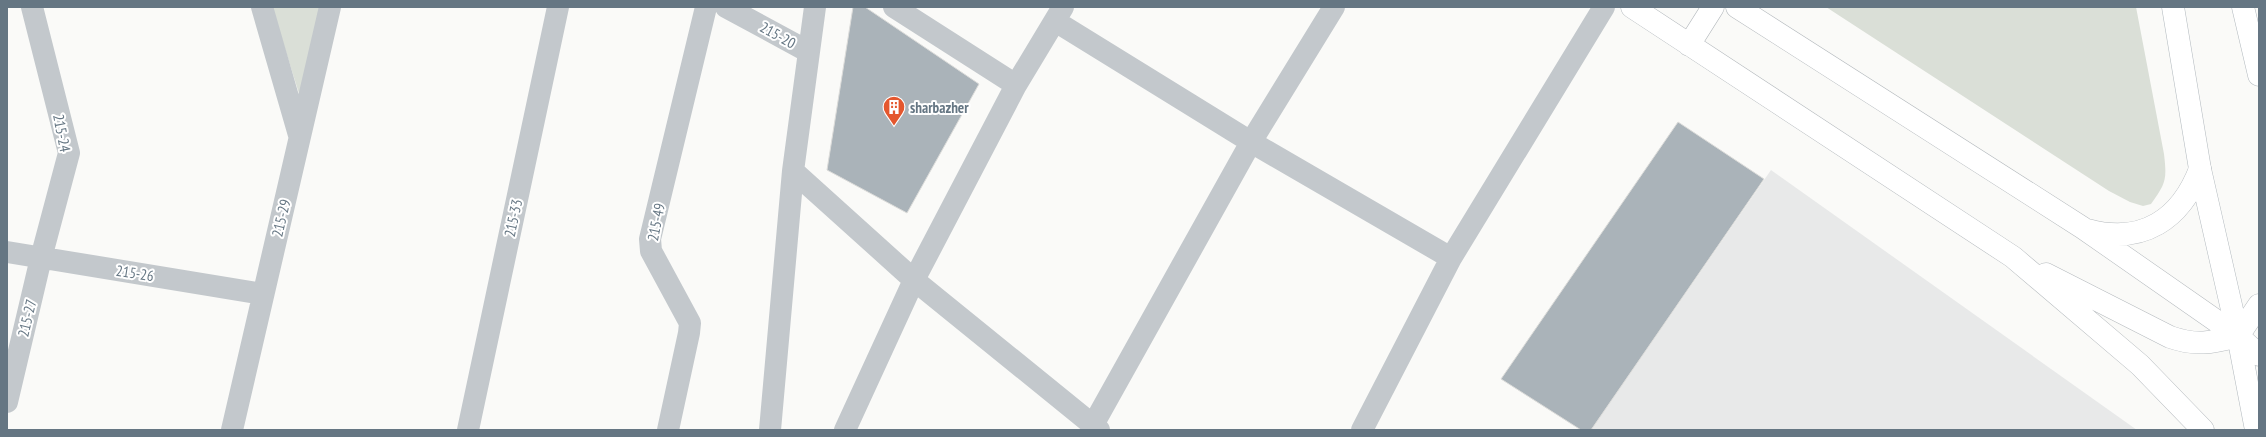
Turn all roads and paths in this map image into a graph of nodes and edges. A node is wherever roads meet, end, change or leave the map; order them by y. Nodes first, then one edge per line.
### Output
1 (32, 7) edge
2 (262, 7) edge
3 (330, 7) edge
4 (558, 7) edge
5 (706, 7) edge
6 (726, 7) edge
7 (814, 7) edge
8 (894, 7) edge
9 (1334, 7) edge
10 (1604, 7) edge
11 (1632, 7) edge
12 (1713, 7) edge
13 (1737, 7) edge
14 (2172, 7) edge
15 (2249, 12) edge
16 (1059, 14) edge
17 (1689, 44) junction
18 (809, 52) junction
19 (2259, 75) edge
20 (1016, 84) junction
21 (300, 136) junction
22 (1251, 142) junction
23 (2200, 169) junction
24 (793, 171) junction
25 (2083, 228) junction
26 (7, 252) edge
27 (2013, 257) junction
28 (41, 258) junction
29 (1451, 258) junction
30 (914, 280) junction
31 (263, 294) junction
32 (2259, 305) edge
33 (2238, 336) junction
34 (2259, 355) edge
35 (7, 402) edge
36 (1096, 427) edge
37 (232, 430) edge
38 (468, 430) edge
39 (668, 430) edge
40 (770, 430) edge
41 (845, 430) edge
42 (1362, 430) edge
43 (2203, 430) edge
44 (2256, 430) edge

1 - 28 street, 215-24
2 - 21 street
3 - 21 street, 215-29
4 - 38 street, 215-33
5 - 39 street, 215-49
6 - 18 street, 215-20
7 - 18 street
8 - 20 street
9 - 22 street
10 - 29 street
11 - 17 main road
12 - 17 main road
13 - 25 main road
14 - 23 main road
15 - 19 main road
16 - 20 street
16 - 22 street
17 - 27 main road
18 - 24 street
20 - 30 street
21 - 31 street, 215-29
22 - 29 street
22 - 36 street
23 - 25 main road
23 - 33 main road
24 - 30 street
24 - 40 street
25 - 33 main road
26 - 28 street, 215-26
27 - 33 main road
27 - 43 main road
28 - 31 street, 215-26
28 - 35 street, 215-27
29 - 42 street
30 - 36 street
30 - 41 street
31 - 37 street, 215-29
32 - 33 main road
33 - 34 main road
33 - 44 main road

